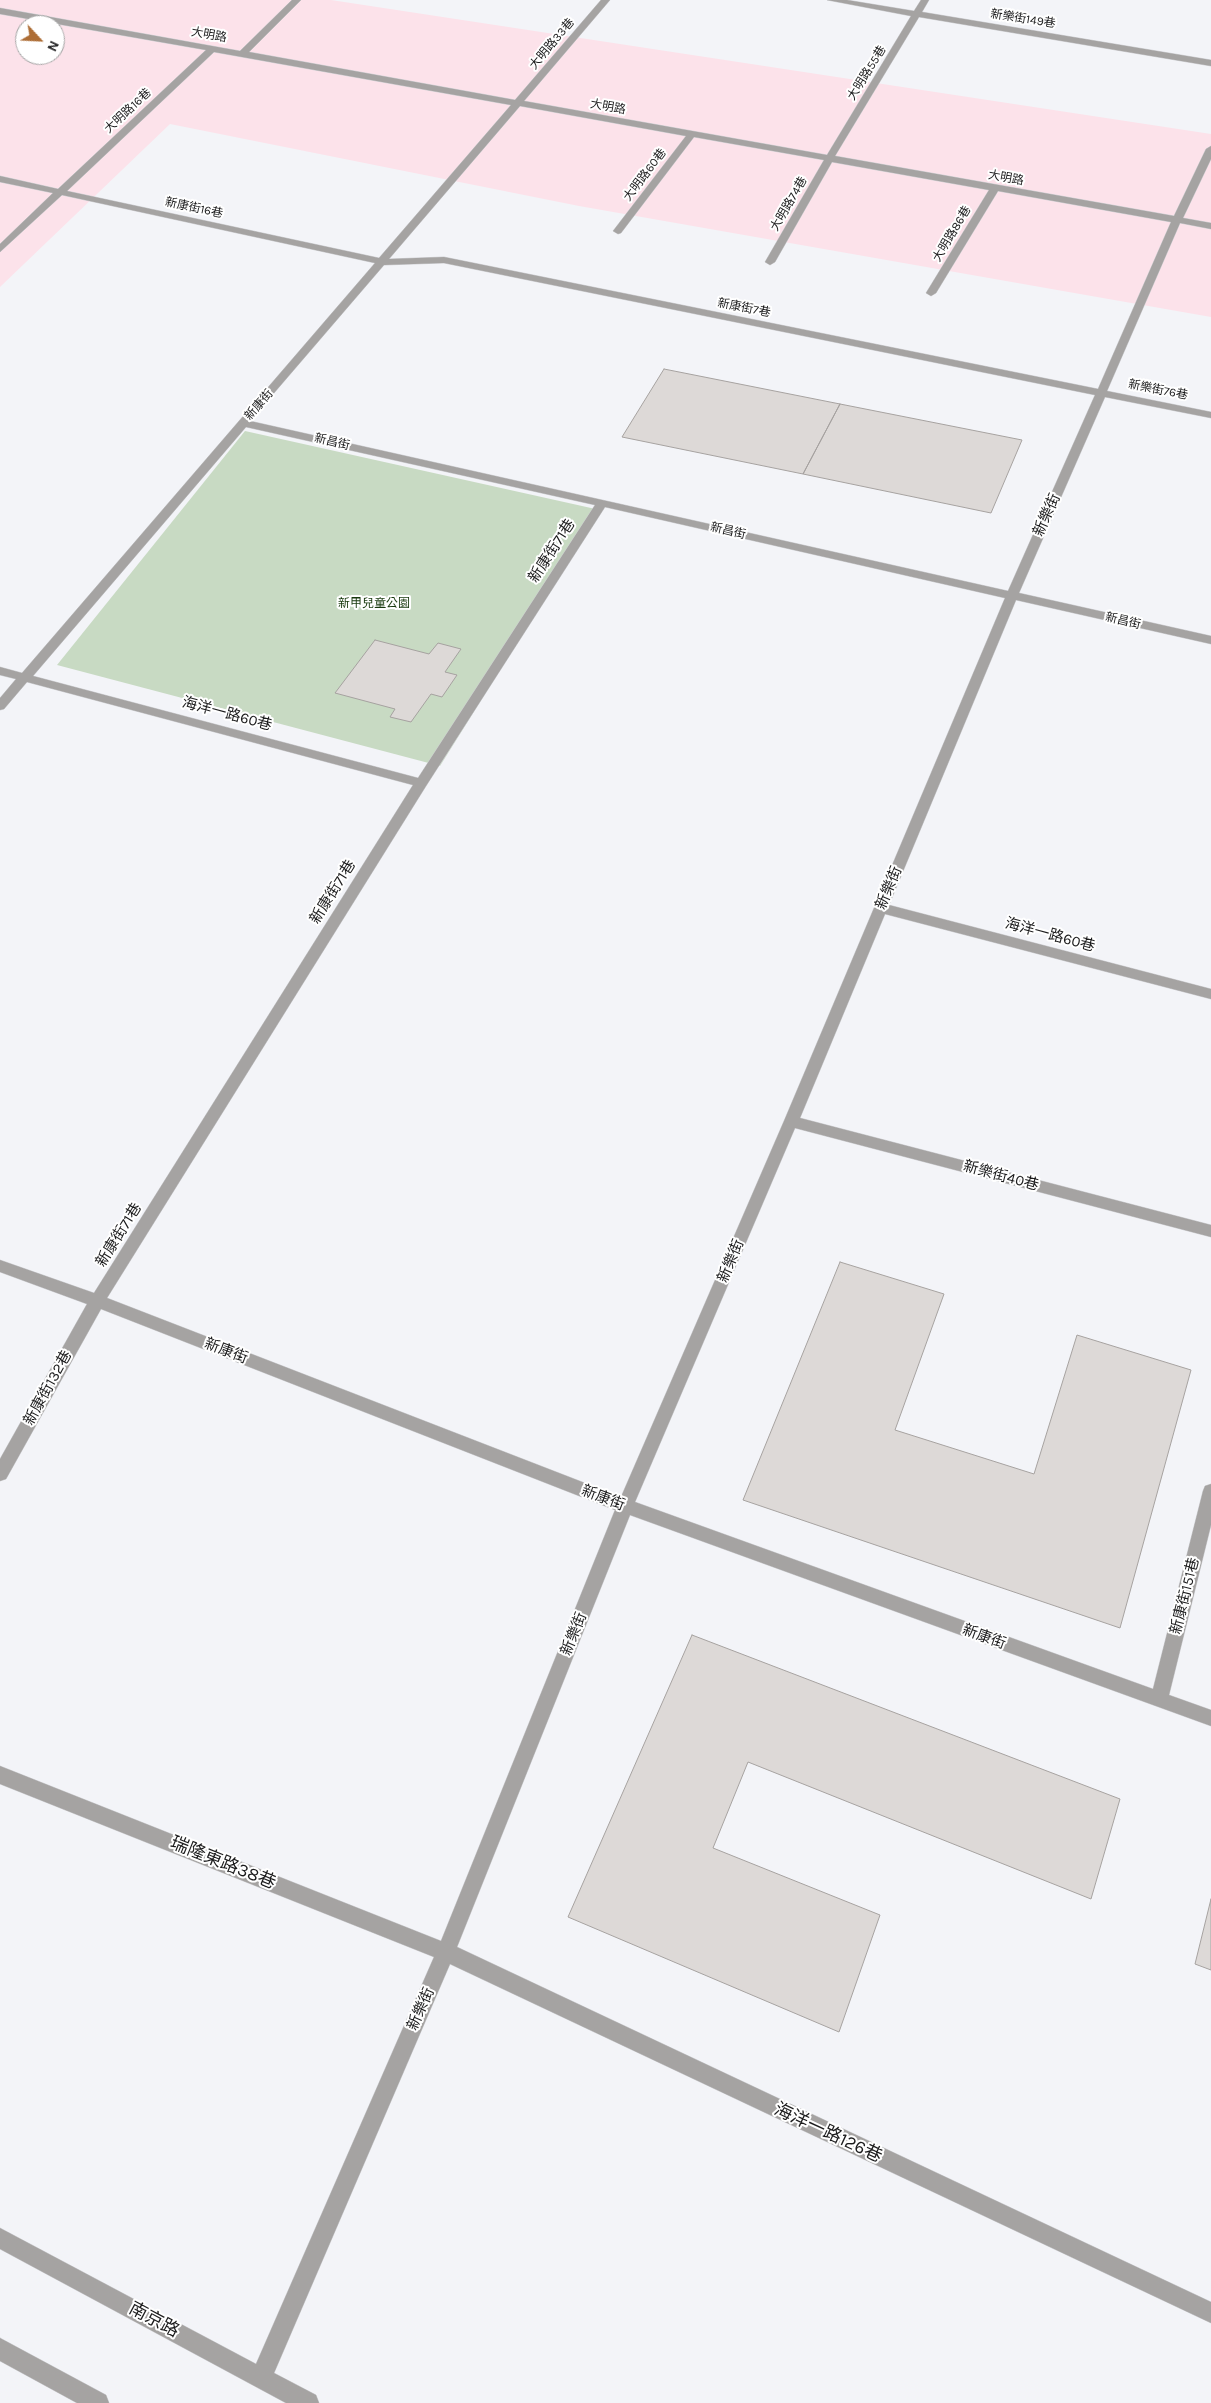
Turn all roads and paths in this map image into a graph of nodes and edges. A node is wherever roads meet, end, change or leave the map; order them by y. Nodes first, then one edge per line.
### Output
1 (297, 0) edge
2 (606, 0) edge
3 (831, 0) edge
4 (925, 0) edge
5 (0, 11) edge
6 (918, 14) junction
7 (212, 49) junction
8 (242, 54) junction
9 (1211, 63) edge
10 (518, 103) junction
11 (692, 134) junction
12 (1211, 149) edge
13 (829, 159) junction
14 (0, 179) edge
15 (995, 188) junction
16 (61, 192) junction
17 (1177, 220) junction
18 (1211, 226) edge
19 (618, 231) dead end
20 (0, 249) edge
21 (382, 262) junction
22 (770, 262) dead end
23 (931, 293) dead end
24 (1100, 393) junction
25 (1211, 415) edge
26 (244, 423) junction
27 (602, 503) junction
28 (1012, 596) junction
29 (1211, 640) edge
30 (0, 672) edge
31 (25, 678) junction
32 (0, 706) edge
33 (421, 783) junction
34 (881, 908) junction
35 (1211, 994) edge
36 (791, 1121) junction
37 (1211, 1231) edge
38 (0, 1266) edge
39 (97, 1301) junction
40 (0, 1474) edge
41 (1211, 1491) edge
42 (625, 1506) junction
43 (1159, 1700) junction
44 (1211, 1718) edge
45 (0, 1775) edge
46 (446, 1952) junction
47 (0, 2238) edge
48 (1211, 2313) edge
49 (0, 2349) edge
50 (261, 2377) junction
51 (98, 2403) edge
52 (308, 2403) edge

1 - 8 street
2 - 10 street, 大明路33巷
3 - 6 street, 新樂街149巷
4 - 6 street, 大明路55巷
5 - 7 street, 大明路
6 - 9 street, 新樂街149巷
6 - 13 street, 大明路55巷
7 - 8 street, 大明路
7 - 16 street, 大明路16巷
8 - 10 street, 大明路
10 - 11 street, 大明路
10 - 21 street, 新康街
11 - 13 street, 大明路
11 - 19 street, 大明路60巷
12 - 17 street, 新樂街
13 - 15 street, 大明路
13 - 22 street, 大明路74巷
14 - 16 street, 新康街16巷
15 - 17 street, 大明路
15 - 23 street, 大明路86巷
16 - 20 street, 大明路16巷
16 - 21 street, 新康街16巷
17 - 18 street, 大明路
17 - 24 street, 新樂街
21 - 24 street, 新康街7巷
21 - 26 street, 新康街
24 - 25 street, 新樂街76巷
24 - 28 street, 新樂街
26 - 27 street, 新昌街
26 - 31 street, 新康街
27 - 28 street, 新昌街
27 - 33 street, 新康街71巷
28 - 29 street, 新昌街
28 - 34 street, 新樂街
30 - 31 street, 海洋一路60巷
31 - 32 street, 新康街
31 - 33 street, 海洋一路60巷
33 - 39 street, 新康街71巷
34 - 35 street, 海洋一路60巷
34 - 36 street, 新樂街
36 - 37 street, 新樂街40巷
36 - 42 street, 新樂街
38 - 39 street, 新康街
39 - 40 street, 新康街132巷
39 - 42 street, 新康街
41 - 43 street, 新康街151巷
42 - 43 street, 新康街
42 - 46 street, 新樂街
43 - 44 street, 新康街
45 - 46 street, 瑞隆東路38巷
46 - 48 street, 海洋一路126巷
46 - 50 street, 新樂街
47 - 50 street, 南京路
49 - 51 street
50 - 52 street, 南京路

